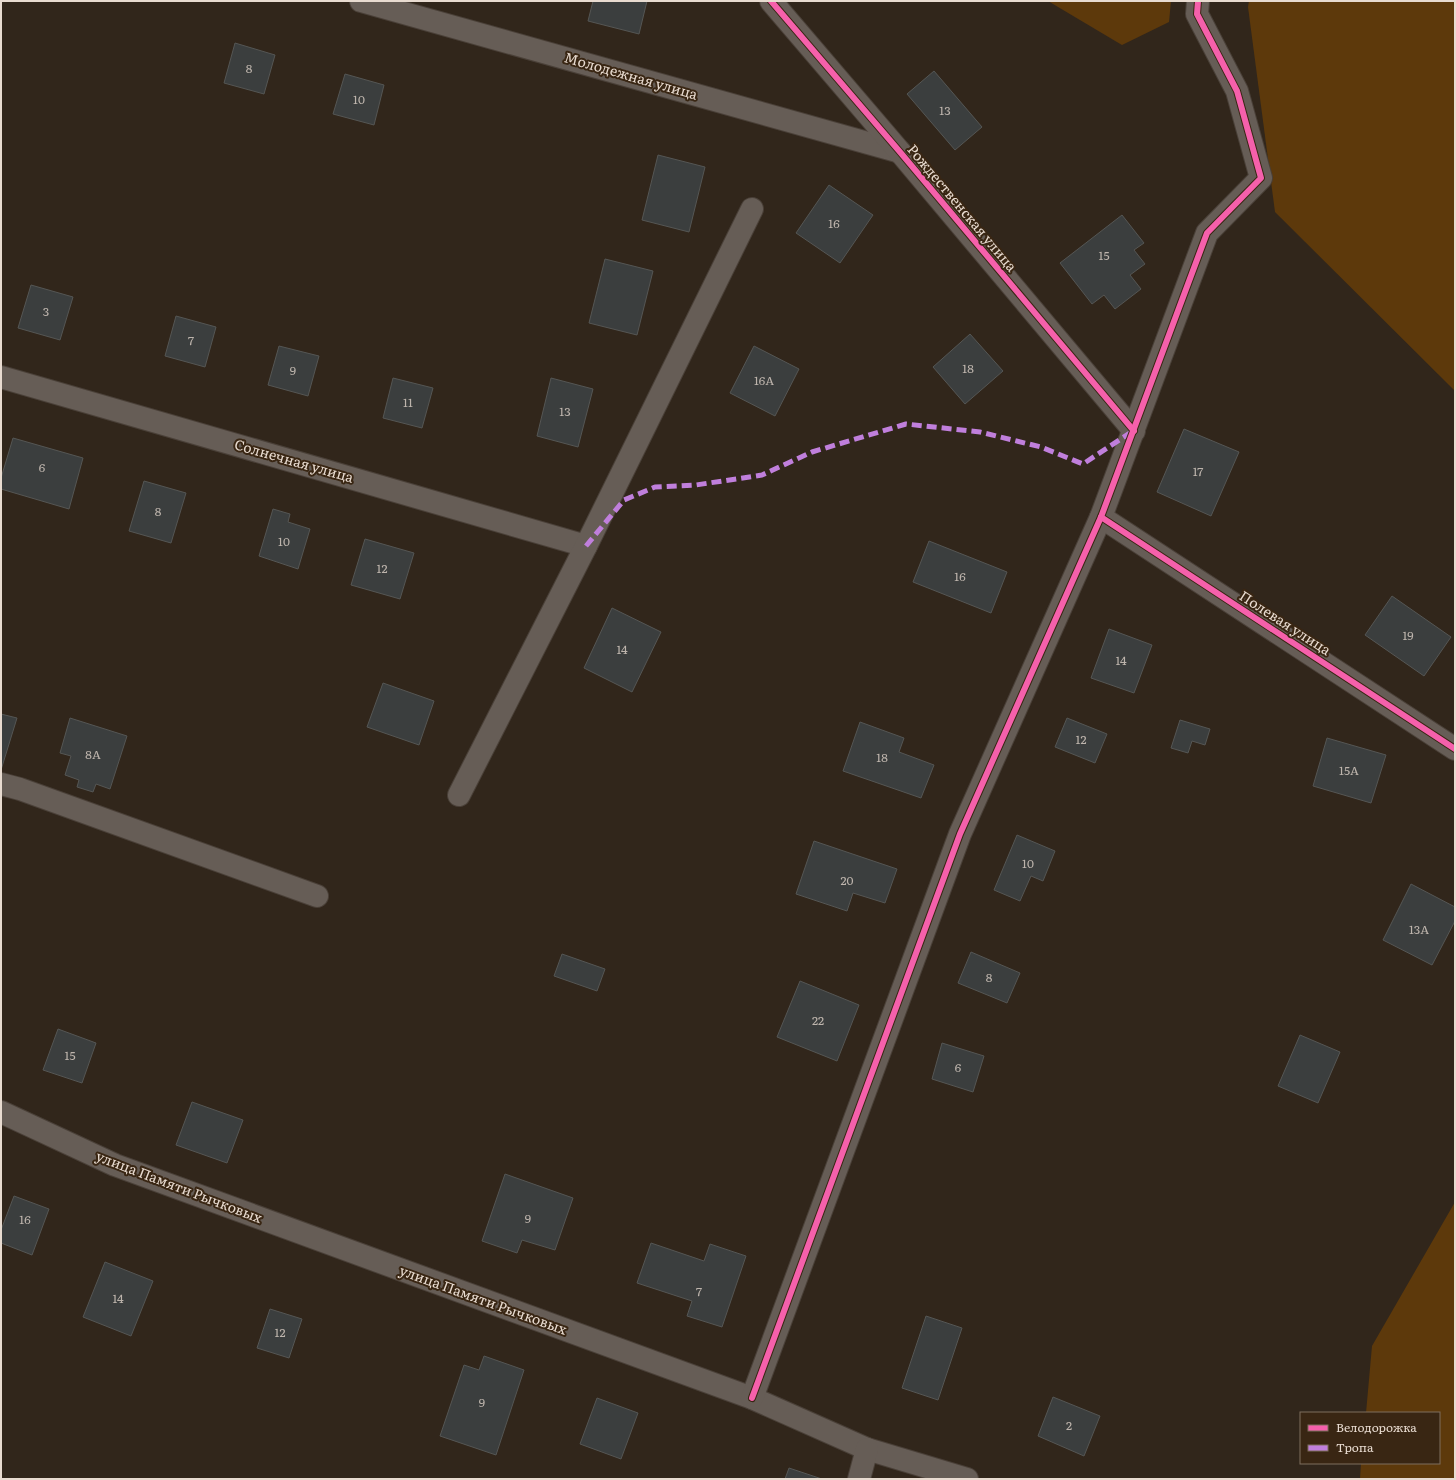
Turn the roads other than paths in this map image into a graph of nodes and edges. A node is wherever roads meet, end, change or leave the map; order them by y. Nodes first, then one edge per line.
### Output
1 (361, 1) edge
2 (771, 1) edge
3 (1198, 1) edge
4 (900, 152) junction
5 (752, 210) dead end
6 (1, 376) edge
7 (1134, 431) junction
8 (1101, 517) junction
9 (586, 546) junction
10 (1455, 750) edge
11 (1, 784) edge
12 (459, 796) dead end
13 (317, 896) dead end
14 (1, 1112) edge
15 (752, 1398) junction
16 (867, 1449) junction
17 (859, 1479) edge
18 (967, 1479) edge

1 - 4 street, Молодежная улица
2 - 4 street, Рождественская улица
3 - 7 street
4 - 7 street, Рождественская улица
5 - 9 street
6 - 9 street, Солнечная улица
7 - 8 street
8 - 10 street, Полевая улица
8 - 15 street
9 - 12 street
11 - 13 street
14 - 15 street, улица Памяти Рычковых
15 - 16 street, улица Памяти Рычковых
16 - 17 street
16 - 18 street, улица Памяти Рычковых

